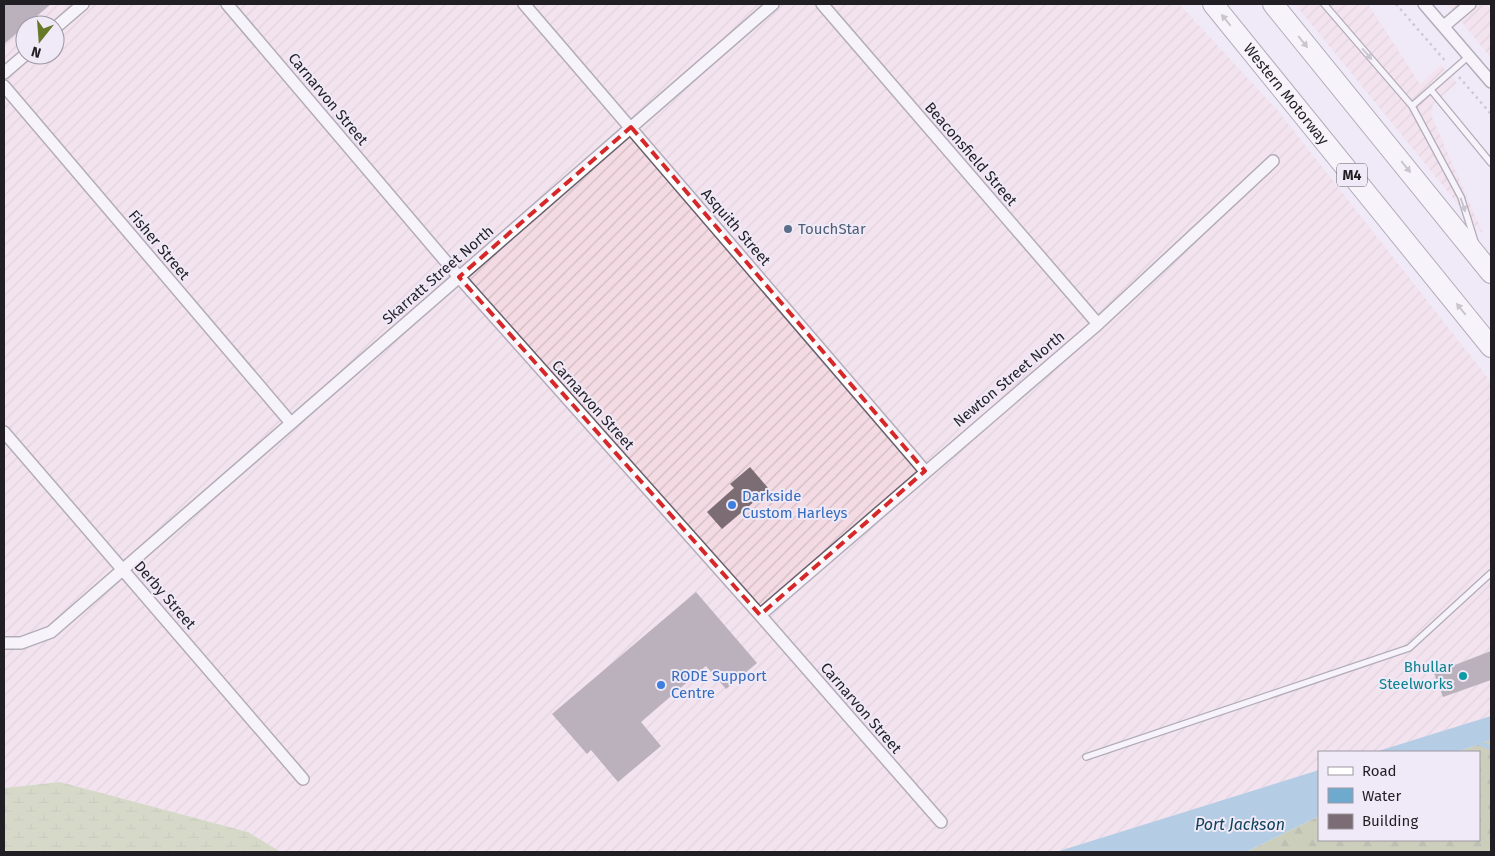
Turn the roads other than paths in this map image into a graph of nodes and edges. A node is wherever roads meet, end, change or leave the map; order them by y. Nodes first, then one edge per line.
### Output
1 (83, 4) edge
2 (226, 4) edge
3 (524, 4) edge
4 (773, 4) edge
5 (822, 4) edge
6 (1213, 4) edge
7 (1273, 4) edge
8 (1324, 4) edge
9 (1424, 4) edge
10 (1470, 4) edge
11 (65, 19) edge
12 (1444, 26) junction
13 (1469, 56) junction
14 (15, 64) edge
15 (4, 73) edge
16 (1491, 82) edge
17 (4, 86) edge
18 (1430, 90) junction
19 (1412, 106) junction
20 (631, 127) junction
21 (1273, 161) dead end
22 (1491, 163) edge
23 (1486, 266) edge
24 (459, 276) junction
25 (1098, 324) junction
26 (1491, 347) edge
27 (291, 423) junction
28 (4, 432) edge
29 (925, 471) junction
30 (122, 569) junction
31 (1491, 573) edge
32 (760, 615) junction
33 (4, 643) edge
34 (1086, 757) dead end
35 (303, 779) dead end
36 (941, 822) dead end

1 - 11 street
2 - 24 street, Carnarvon Street
3 - 20 street, Asquith Street
4 - 20 street, Skarratt Street North
5 - 25 street, Beaconsfield Street
26 -> 6 highway, Western Motorway / M4
7 -> 23 highway
8 -> 19 lane
9 - 12 street
10 - 12 street
12 - 13 street
13 - 16 street
13 - 18 lane
14 - 15 street
17 - 27 street, Fisher Street
18 - 19 lane
18 - 22 lane
19 -> 23 lane
20 - 24 street, Skarratt Street North
20 - 29 street, Asquith Street
21 - 25 street, Newton Street North
24 - 27 street, Skarratt Street North
24 - 32 street, Carnarvon Street
25 - 29 street, Newton Street North
27 - 30 street, Skarratt Street North
28 - 30 street, Derby Street
29 - 32 street, Newton Street North
30 - 33 street, Skarratt Street North
30 - 35 street, Derby Street
31 - 34 lane
32 - 36 street, Carnarvon Street

